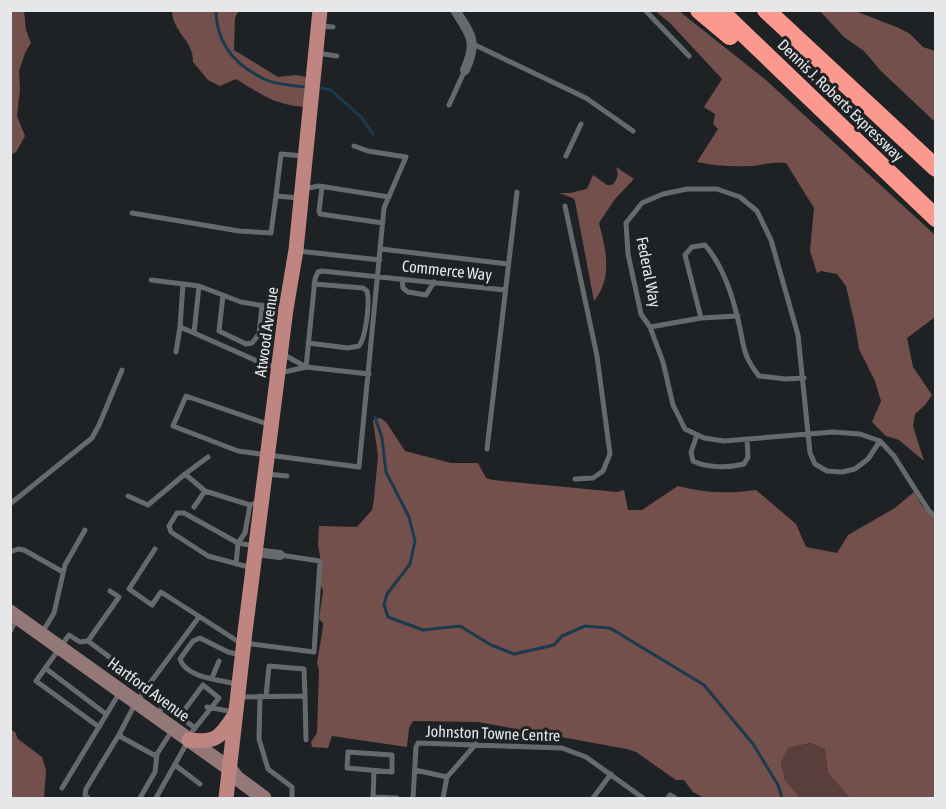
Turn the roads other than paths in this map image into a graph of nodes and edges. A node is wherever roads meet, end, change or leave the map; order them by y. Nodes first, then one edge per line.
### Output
1 (455, 10) edge
2 (645, 10) edge
3 (699, 10) edge
4 (719, 10) edge
5 (766, 10) edge
6 (784, 10) edge
7 (324, 21) edge
8 (473, 44) junction
9 (337, 56) dead end
10 (689, 56) dead end
11 (311, 59) junction
12 (465, 70) joint
13 (862, 98) junction
14 (449, 105) dead end
15 (581, 124) dead end
16 (633, 131) dead end
17 (354, 146) dead end
18 (566, 156) dead end
19 (305, 157) junction
20 (874, 160) junction
21 (936, 168) edge
22 (320, 187) junction
23 (302, 188) junction
24 (517, 192) dead end
25 (276, 196) junction
26 (390, 197) junction
27 (565, 206) dead end
28 (132, 213) dead end
29 (936, 218) edge
30 (383, 223) junction
31 (381, 249) junction
32 (296, 250) junction
33 (380, 260) junction
34 (508, 264) junction
35 (379, 276) junction
36 (402, 279) junction
37 (151, 280) dead end
38 (434, 282) junction
39 (183, 284) junction
40 (314, 284) junction
41 (199, 286) junction
42 (505, 290) junction
43 (223, 295) junction
44 (262, 305) junction
45 (286, 309) junction
46 (738, 316) junction
47 (701, 318) junction
48 (180, 327) junction
49 (650, 327) junction
50 (194, 333) junction
51 (308, 343) junction
52 (176, 351) dead end
53 (279, 364) junction
54 (306, 367) junction
55 (122, 370) dead end
56 (369, 374) junction
57 (804, 378) junction
58 (272, 426) junction
59 (808, 434) junction
60 (697, 435) junction
61 (747, 439) junction
62 (880, 441) junction
63 (487, 449) dead end
64 (268, 456) junction
65 (208, 457) dead end
66 (185, 474) junction
67 (266, 474) junction
68 (286, 476) dead end
69 (575, 479) dead end
70 (204, 492) junction
71 (128, 496) dead end
72 (256, 503) junction
73 (10, 504) edge
74 (194, 507) dead end
75 (936, 517) edge
76 (85, 530) dead end
77 (238, 543) junction
78 (155, 549) dead end
79 (10, 552) edge
80 (280, 555) joint
81 (255, 556) junction
82 (236, 564) junction
83 (63, 572) junction
84 (110, 591) dead end
85 (14, 615) edge
86 (199, 617) junction
87 (10, 632) edge
88 (41, 634) junction
89 (88, 641) junction
90 (60, 648) junction
91 (243, 650) junction
92 (219, 661) dead end
93 (45, 668) junction
94 (212, 678) junction
95 (148, 686) junction
96 (120, 691) junction
97 (241, 691) junction
98 (263, 696) junction
99 (305, 696) junction
100 (136, 702) junction
101 (209, 708) junction
102 (235, 713) junction
103 (106, 714) junction
104 (176, 723) junction
105 (99, 727) junction
106 (120, 733) junction
107 (190, 736) junction
108 (306, 741) dead end
109 (476, 744) junction
110 (157, 754) junction
111 (175, 765) junction
112 (415, 770) junction
113 (374, 771) junction
114 (233, 774) junction
115 (611, 774) junction
116 (447, 777) junction
117 (200, 784) dead end
118 (62, 788) dead end
119 (86, 797) edge
120 (140, 798) edge
121 (156, 798) edge
122 (226, 798) edge
123 (234, 798) edge
124 (264, 798) edge
125 (292, 798) edge
126 (373, 798) edge
127 (397, 798) edge
128 (413, 798) edge
129 (444, 798) edge
130 (593, 798) edge
131 (643, 798) edge
132 (668, 798) edge
133 (675, 798) edge

1 - 8 street
2 - 10 lane
3 - 20 highway
4 - 20 highway, Dennis J. Roberts Expressway
5 - 13 highway, Dennis J. Roberts Expressway
6 - 13 highway
7 - 11 main road, Atwood Avenue
8 - 12 street
8 - 16 lane
9 - 11 lane
11 - 19 main road, Atwood Avenue
12 - 14 lane
13 - 21 highway, Dennis J. Roberts Expressway
15 - 18 lane
17 - 26 lane
19 - 23 main road, Atwood Avenue
19 - 25 lane
20 - 29 highway, Dennis J. Roberts Expressway
22 - 23 lane
22 - 23 lane
22 - 26 lane
22 - 30 lane
23 - 25 lane
23 - 32 main road, Atwood Avenue
24 - 34 lane
25 - 28 lane
26 - 30 lane
27 - 69 lane
30 - 31 lane
31 - 33 lane
31 - 34 lane
32 - 33 lane, Commerce Way
32 - 45 main road, Atwood Avenue
33 - 35 lane, Commerce Way
34 - 42 lane
35 - 36 lane, Commerce Way
35 - 40 lane
35 - 56 lane
36 - 38 lane, Commerce Way
36 - 38 lane
37 - 39 lane
38 - 42 lane, Commerce Way
39 - 41 lane
39 - 48 lane
40 - 51 lane
40 - 51 lane
41 - 43 lane
41 - 50 lane
42 - 63 lane
43 - 44 lane
43 - 44 lane
44 - 45 lane
45 - 53 main road, Atwood Avenue
46 - 47 lane
46 - 47 lane
46 - 57 lane
47 - 49 lane
48 - 50 lane
48 - 52 lane
49 - 57 lane, Federal Way
49 - 60 lane, Federal Way
50 - 53 lane
51 - 54 lane
53 - 54 lane
53 - 54 lane
53 - 58 main road, Atwood Avenue
54 - 56 lane
55 - 73 lane
56 - 64 lane
57 - 59 lane, Federal Way
58 - 64 main road, Atwood Avenue
58 - 64 lane
59 - 61 lane
59 - 62 lane
59 - 62 lane, Federal Way
60 - 61 lane
60 - 61 lane
62 - 75 lane
64 - 67 main road, Atwood Avenue
65 - 66 lane
66 - 70 lane
66 - 71 lane
67 - 68 lane
67 - 72 main road, Atwood Avenue
70 - 72 lane
70 - 74 lane
72 - 77 lane
72 - 81 main road, Atwood Avenue
76 - 83 lane
77 - 81 lane
77 - 82 lane
77 - 82 lane
78 - 86 lane
79 - 83 lane
80 - 81 street
80 - 91 lane
81 - 82 lane
81 - 91 main road, Atwood Avenue
83 - 88 lane
84 - 89 lane
85 - 87 lane
85 - 88 main road, Hartford Avenue
86 - 91 lane
86 - 95 lane
88 - 90 main road, Hartford Avenue
89 - 90 lane
89 - 95 lane
90 - 93 lane
90 - 96 main road, Hartford Avenue
91 - 94 lane
91 - 97 main road, Atwood Avenue
92 - 94 lane
93 - 103 lane
93 - 105 lane
94 - 97 lane
95 - 100 lane
96 - 100 main road, Hartford Avenue
96 - 103 lane
97 - 98 lane
97 - 102 main road, Atwood Avenue
97 - 114 main road, Atwood Avenue
98 - 99 lane
98 - 99 lane
98 - 125 lane
99 - 108 lane
100 - 104 main road, Hartford Avenue
100 - 106 lane
101 - 102 lane
101 - 104 lane
101 - 107 lane
102 - 107 main road
102 - 114 main road, Atwood Avenue
103 - 105 lane
104 - 107 main road, Hartford Avenue
104 - 110 lane
105 - 118 lane
106 - 110 lane
106 - 119 lane
107 - 111 lane
107 - 114 main road, Hartford Avenue
109 - 112 lane, Johnston Towne Centre
109 - 115 lane, Johnston Towne Centre
109 - 116 lane
110 - 120 lane
111 - 117 lane
111 - 121 lane
112 - 116 lane
112 - 128 lane, Johnston Towne Centre
113 - 113 lane
113 - 126 lane
114 - 122 main road, Atwood Avenue
114 - 123 main road, Atwood Avenue
114 - 124 main road, Hartford Avenue
115 - 130 lane
115 - 131 lane, Johnston Towne Centre
116 - 129 lane
126 - 127 lane
132 - 133 lane

